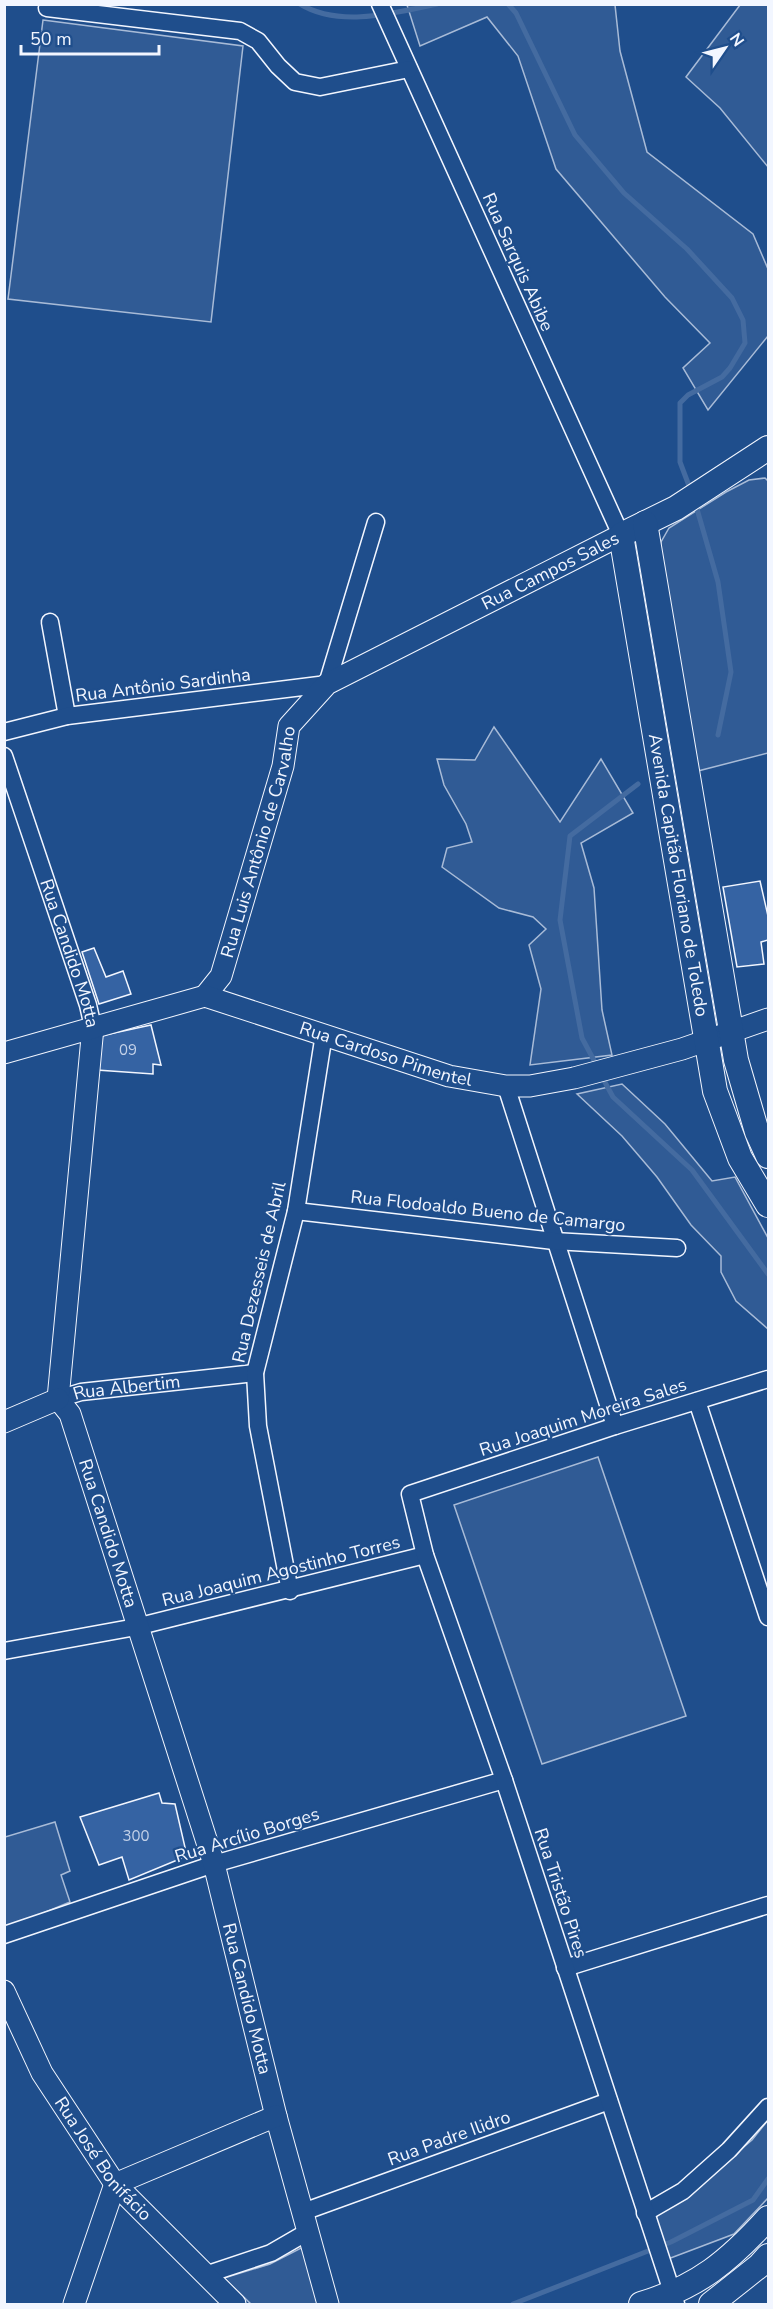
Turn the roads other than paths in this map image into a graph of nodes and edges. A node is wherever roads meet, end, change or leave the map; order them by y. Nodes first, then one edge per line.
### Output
1 (380, 4) edge
2 (47, 8) dead end
3 (409, 69) junction
4 (768, 448) edge
5 (376, 522) dead end
6 (645, 523) junction
7 (621, 535) junction
8 (50, 622) dead end
9 (327, 684) junction
10 (68, 716) junction
11 (4, 732) edge
12 (4, 756) edge
13 (703, 867) junction
14 (676, 868) junction
15 (205, 996) junction
16 (768, 1019) edge
17 (93, 1027) junction
18 (730, 1031) junction
19 (324, 1034) junction
20 (706, 1042) junction
21 (4, 1053) edge
22 (506, 1086) junction
23 (768, 1156) edge
24 (768, 1204) edge
25 (296, 1211) junction
26 (554, 1241) junction
27 (677, 1248) dead end
28 (255, 1373) junction
29 (768, 1379) edge
30 (58, 1399) junction
31 (697, 1401) junction
32 (4, 1422) edge
33 (615, 1426) junction
34 (410, 1494) joint
35 (425, 1555) junction
36 (290, 1591) junction
37 (768, 1617) edge
38 (136, 1627) junction
39 (4, 1651) edge
40 (504, 1780) junction
41 (214, 1864) junction
42 (768, 1905) edge
43 (4, 1935) edge
44 (565, 1968) junction
45 (4, 1991) edge
46 (609, 2101) junction
47 (768, 2107) edge
48 (276, 2116) junction
49 (115, 2184) junction
50 (645, 2213) junction
51 (768, 2218) edge
52 (306, 2221) junction
53 (768, 2256) edge
54 (205, 2275) junction
55 (675, 2300) edge
56 (74, 2304) edge
57 (235, 2304) edge
58 (328, 2304) edge
59 (641, 2304) edge
60 (711, 2304) edge

1 - 3 street, Rua Sarquis Abibe
2 - 3 street
3 - 7 street, Rua Sarquis Abibe
4 - 6 main road, Rua Campos Sales
5 - 9 street, Rua Luis Antônio de Carvalho
6 - 7 main road, Rua Campos Sales
6 - 13 main road, Avenida Capitão Floriano de Toledo
7 - 9 street, Rua Campos Sales
7 - 14 main road, Avenida Capitão Floriano de Toledo
8 - 10 street
9 - 10 street, Rua Antônio Sardinha
9 - 15 street, Rua Luis Antônio de Carvalho
10 - 11 street, Rua Antônio Sardinha
12 - 17 street, Rua Candido Motta
13 - 14 main road
13 - 18 main road, Avenida Capitão Floriano de Toledo
14 - 20 main road, Avenida Capitão Floriano de Toledo
15 - 17 street
15 - 19 street, Rua Cardoso Pimentel
16 - 18 street, Rua Cardoso Pimentel
17 - 21 street
17 - 30 street, Rua Candido Motta
18 - 20 street, Rua Cardoso Pimentel
18 - 23 main road, Avenida Capitão Floriano de Toledo
19 - 22 street, Rua Cardoso Pimentel
19 - 25 street, Rua Dezesseis de Abril
20 - 22 street, Rua Cardoso Pimentel
20 - 24 main road, Avenida Capitão Floriano de Toledo
22 - 26 street
25 - 26 street, Rua Flodoaldo Bueno de Camargo
25 - 28 street, Rua Dezesseis de Abril
26 - 27 street, Rua Flodoaldo Bueno de Camargo
26 - 33 street
28 - 30 street, Rua Albertim
28 - 36 street, Rua Dezesseis de Abril
29 - 31 street, Rua Joaquim Moreira Sales
30 - 32 street, Rua Albertim
30 - 38 street, Rua Candido Motta
31 - 33 street, Rua Joaquim Moreira Sales
31 - 37 street
33 - 34 street, Rua Joaquim Moreira Sales
34 - 35 street, Rua Tristão Pires
35 - 36 street, Rua Joaquim Agostinho Torres
35 - 40 street, Rua Tristão Pires
36 - 38 street, Rua Joaquim Agostinho Torres
38 - 39 street, Rua Joaquim Agostinho Torres
38 - 41 street, Rua Candido Motta
40 - 41 street, Rua Arcílio Borges
40 - 44 street, Rua Tristão Pires
41 - 43 street, Rua Arcílio Borges
41 - 48 street, Rua Candido Motta
42 - 44 street
44 - 46 street, Rua Tristão Pires
45 - 49 street, Rua José Bonifácio
46 - 50 street, Rua Tristão Pires
46 - 52 street, Rua Padre Ilidro
47 - 50 street
48 - 49 street
48 - 52 street, Rua Candido Motta
49 - 54 street, Rua José Bonifácio
49 - 56 street
50 - 55 street, Rua Tristão Pires
51 - 55 main road
52 - 54 street, Rua Padre Ilidro
52 - 58 street, Rua Candido Motta
53 - 60 main road
54 - 57 street, Rua José Bonifácio
55 - 59 main road

